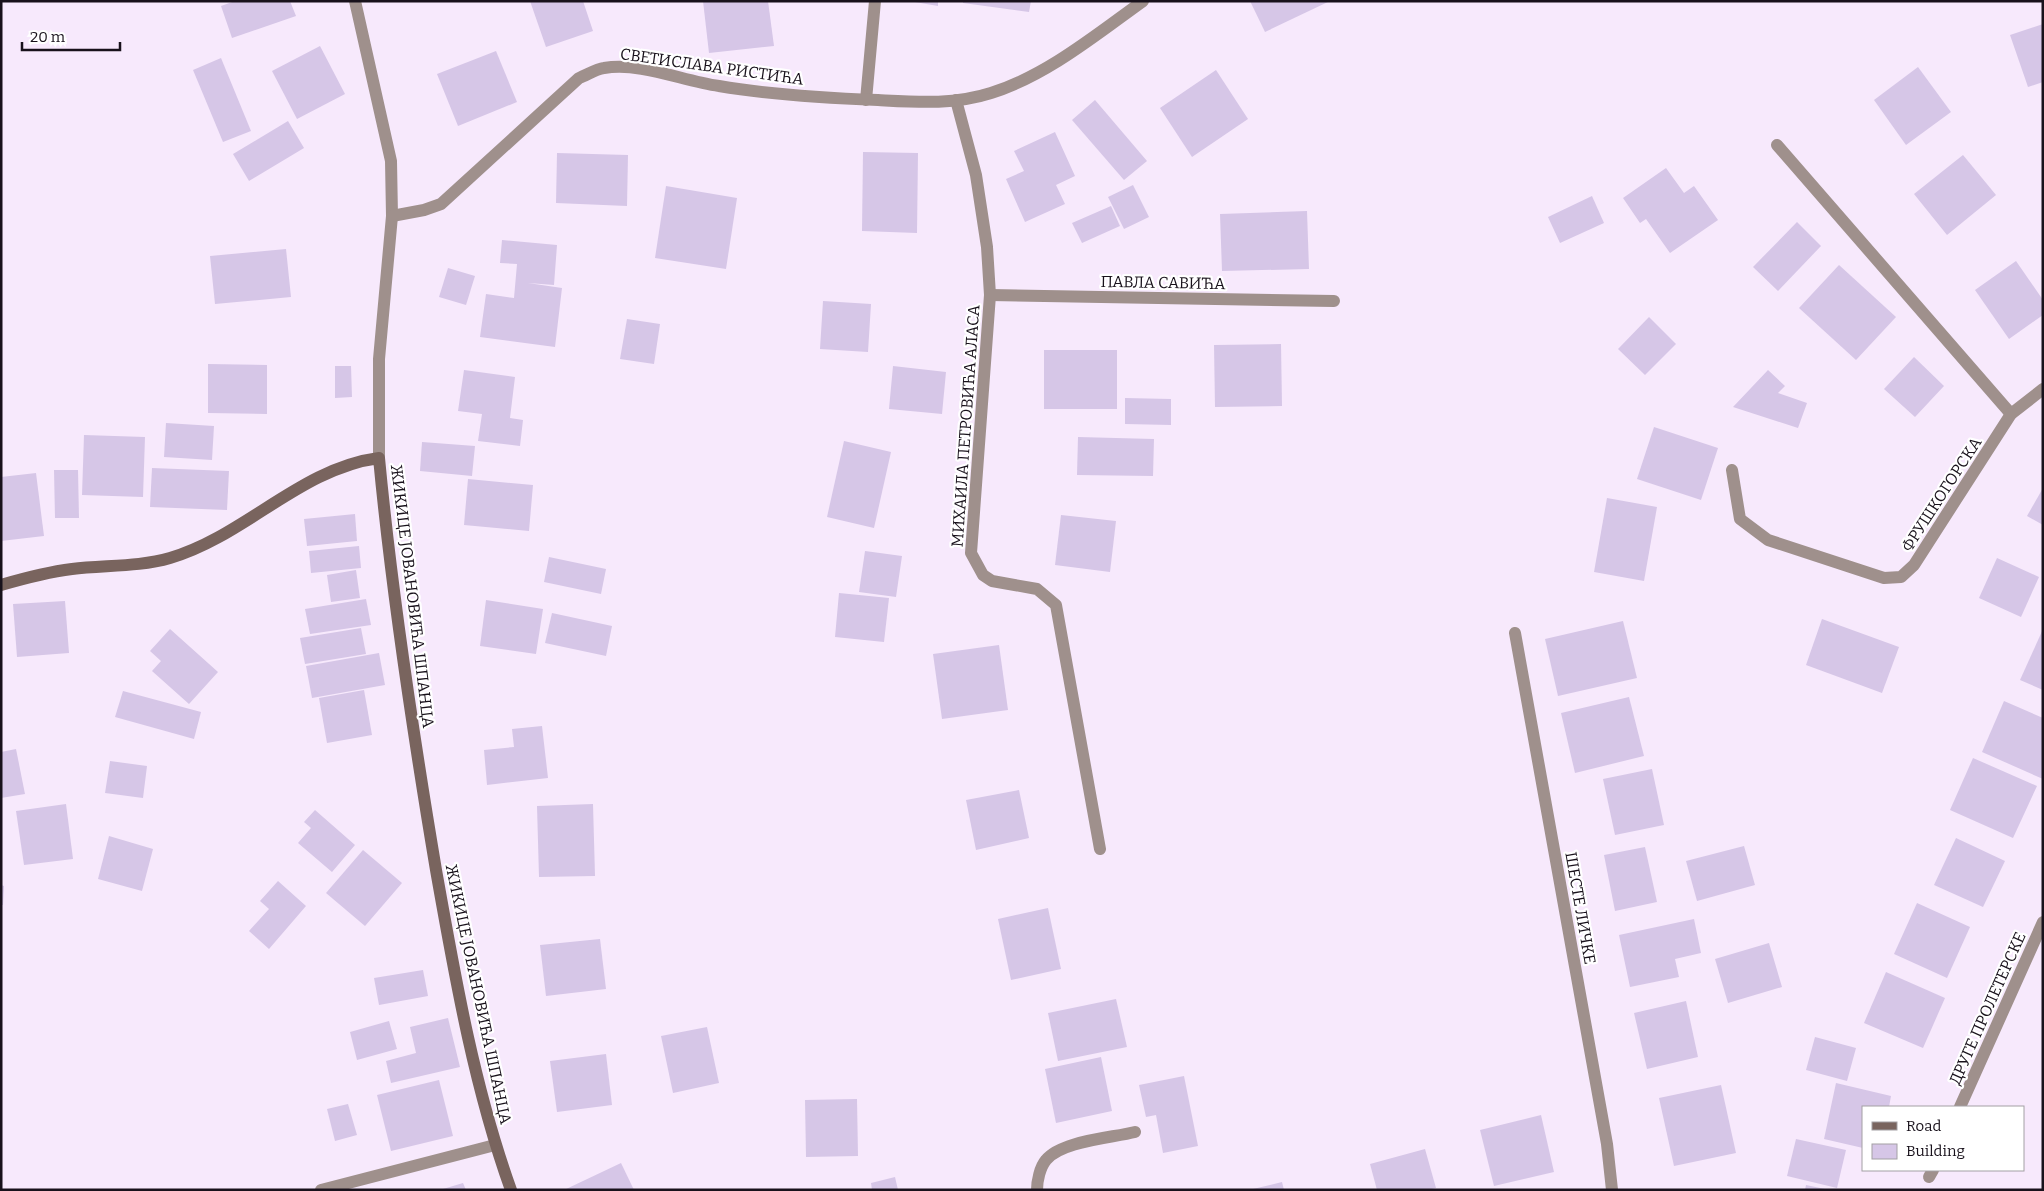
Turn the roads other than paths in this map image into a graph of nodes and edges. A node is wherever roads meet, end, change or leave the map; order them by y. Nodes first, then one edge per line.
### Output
1 (355, 1) edge
2 (875, 1) edge
3 (1143, 1) edge
4 (866, 100) junction
5 (956, 100) junction
6 (1777, 145) dead end
7 (392, 216) junction
8 (990, 295) junction
9 (1334, 301) dead end
10 (2043, 390) edge
11 (2011, 414) junction
12 (379, 458) junction
13 (1732, 470) dead end
14 (1, 585) edge
15 (1515, 633) dead end
16 (1100, 849) dead end
17 (2043, 922) edge
18 (1960, 1106) edge
19 (1134, 1132) dead end
20 (494, 1145) junction
21 (321, 1190) edge
22 (511, 1190) edge
23 (1037, 1190) edge
24 (1612, 1190) edge

1 - 7 street, ЖИКИЦЕ ЈОВАНОВИЋА ШПАНЦА
2 - 4 street
3 - 5 street, СВЕТИСЛАВА РИСТИЋА
4 - 5 street, СВЕТИСЛАВА РИСТИЋА
4 - 7 street, СВЕТИСЛАВА РИСТИЋА
5 - 8 street, МИХАИЛА ПЕТРОВИЋА АЛАСА
6 - 11 street
7 - 12 street, ЖИКИЦЕ ЈОВАНОВИЋА ШПАНЦА
8 - 9 street, ПАВЛА САВИЋА
8 - 16 street, МИХАИЛА ПЕТРОВИЋА АЛАСА
10 - 11 street, ФРУШКОГОРСКА
11 - 13 street, ФРУШКОГОРСКА
12 - 14 street
12 - 20 street, ЖИКИЦЕ ЈОВАНОВИЋА ШПАНЦА
15 - 24 street, ШЕСТЕ ЛИЧКЕ
17 - 18 street, ДРУГЕ ПРОЛЕТЕРСКЕ
19 - 23 street
20 - 21 street
20 - 22 street, ЖИКИЦЕ ЈОВАНОВИЋА ШПАНЦА

